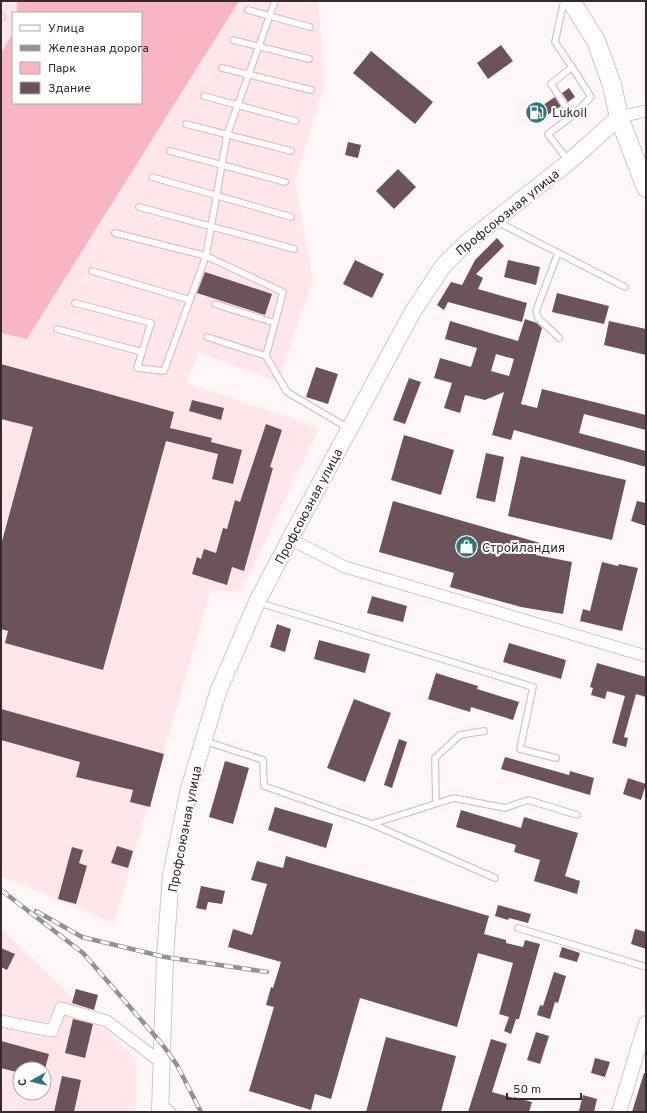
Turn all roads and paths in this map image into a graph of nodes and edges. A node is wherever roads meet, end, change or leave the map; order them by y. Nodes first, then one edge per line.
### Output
1 (275, 1) edge
2 (564, 1) edge
3 (572, 1) edge
4 (248, 10) dead end
5 (270, 16) junction
6 (310, 27) dead end
7 (233, 40) dead end
8 (258, 47) junction
9 (309, 59) dead end
10 (572, 67) junction
11 (222, 68) dead end
12 (248, 75) junction
13 (311, 90) dead end
14 (204, 96) dead end
15 (238, 105) junction
16 (646, 111) edge
17 (572, 116) junction
18 (619, 117) junction
19 (296, 121) dead end
20 (186, 124) dead end
21 (227, 135) junction
22 (170, 151) dead end
23 (291, 151) dead end
24 (569, 162) junction
25 (221, 165) junction
26 (152, 177) dead end
27 (284, 182) dead end
28 (646, 188) edge
29 (216, 196) junction
30 (139, 207) dead end
31 (291, 217) dead end
32 (494, 220) junction
33 (211, 227) junction
34 (115, 233) dead end
35 (294, 249) dead end
36 (558, 253) junction
37 (206, 256) junction
38 (92, 271) dead end
39 (624, 287) dead end
40 (190, 300) junction
41 (75, 303) dead end
42 (215, 304) dead end
43 (275, 323) junction
44 (57, 329) dead end
45 (207, 337) dead end
46 (558, 338) dead end
47 (142, 352) junction
48 (266, 356) junction
49 (350, 429) junction
50 (290, 539) junction
51 (257, 602) junction
52 (646, 656) edge
53 (484, 732) dead end
54 (203, 741) junction
55 (556, 758) dead end
56 (436, 803) junction
57 (577, 814) dead end
58 (372, 824) junction
59 (495, 878) dead end
60 (518, 928) dead end
61 (646, 967) edge
62 (1, 1021) edge
63 (646, 1024) edge
64 (162, 1062) junction
65 (160, 1106) edge
66 (173, 1112) edge
67 (619, 1112) edge

1 - 5 lane
2 - 10 lane
3 - 18 main road
4 - 5 lane
5 - 6 lane
5 - 8 lane
7 - 8 lane
8 - 9 lane
8 - 12 lane
10 - 17 lane
10 - 17 lane
11 - 12 lane
12 - 13 lane
12 - 15 lane
14 - 15 lane
15 - 19 lane
15 - 21 lane
16 - 18 street
17 - 24 lane
18 - 24 main road, Профсоюзная улица
18 - 28 main road
20 - 21 lane
21 - 23 lane
21 - 25 lane
22 - 25 lane
24 - 32 main road, Профсоюзная улица
25 - 27 lane
25 - 29 lane
26 - 29 lane
29 - 31 lane
29 - 33 lane
30 - 33 lane
32 - 36 lane
32 - 49 main road, Профсоюзная улица
33 - 35 lane
33 - 37 lane
34 - 37 lane
36 - 39 lane
36 - 46 lane
37 - 40 lane
37 - 43 lane
38 - 40 lane
40 - 47 lane
41 - 47 lane
42 - 43 lane
43 - 48 lane
44 - 47 lane
45 - 48 lane
48 - 49 lane
49 - 50 main road, Профсоюзная улица
50 - 51 main road, Профсоюзная улица
50 - 52 street
51 - 54 main road, Профсоюзная улица
51 - 55 lane
53 - 56 lane
54 - 58 lane
54 - 64 main road, Профсоюзная улица
56 - 57 lane
56 - 58 lane
58 - 59 lane
60 - 61 lane
62 - 64 street
63 - 67 street
64 - 65 main road, Профсоюзная улица
65 - 66 lane

